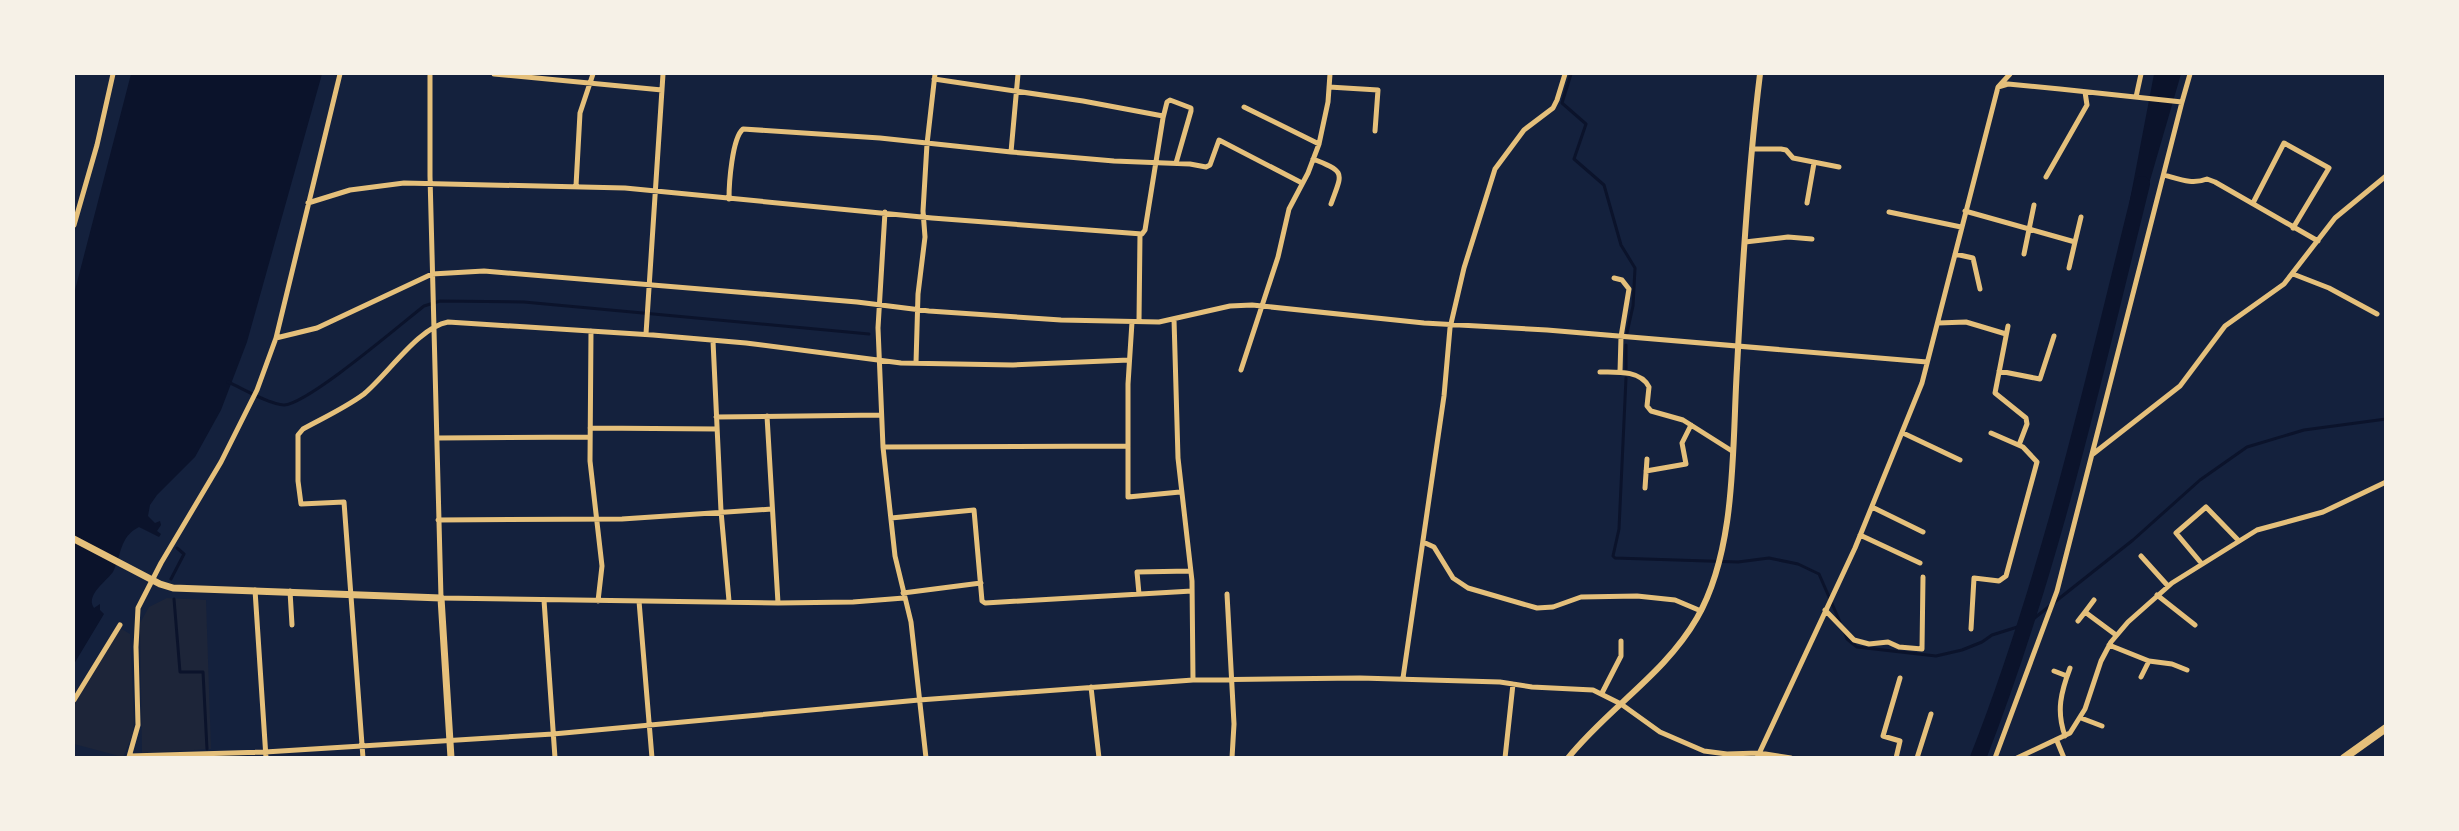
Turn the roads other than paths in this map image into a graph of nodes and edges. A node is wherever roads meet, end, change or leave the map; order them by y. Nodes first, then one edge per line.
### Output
1 (113, 74) edge
2 (340, 74) edge
3 (430, 74) edge
4 (494, 74) edge
5 (593, 74) edge
6 (663, 74) edge
7 (1018, 74) edge
8 (1330, 74) edge
9 (1565, 74) edge
10 (1760, 74) edge
11 (2010, 74) edge
12 (2141, 74) edge
13 (2190, 74) edge
14 (935, 76) edge
15 (591, 83) junction
16 (1329, 87) junction
17 (1998, 87) junction
18 (662, 90) junction
19 (2085, 92) junction
20 (1016, 93) junction
21 (2136, 97) junction
22 (2182, 102) junction
23 (1244, 107) dead end
24 (1163, 116) junction
25 (1375, 131) dead end
26 (927, 144) junction
27 (1318, 144) junction
28 (1752, 149) junction
29 (1011, 152) junction
30 (1313, 159) junction
31 (1155, 163) junction
32 (1176, 163) junction
33 (1814, 163) junction
34 (1839, 167) dead end
35 (2164, 175) junction
36 (2385, 176) edge
37 (2046, 177) dead end
38 (430, 183) junction
39 (1302, 183) junction
40 (576, 186) junction
41 (657, 191) junction
42 (729, 198) junction
43 (308, 203) junction
44 (1807, 203) dead end
45 (2253, 203) junction
46 (1331, 204) dead end
47 (2034, 205) dead end
48 (1965, 211) junction
49 (885, 212) junction
50 (1889, 212) dead end
51 (924, 216) junction
52 (2081, 217) dead end
53 (74, 225) edge
54 (1961, 227) junction
55 (2030, 228) junction
56 (2293, 228) junction
57 (1140, 234) junction
58 (1812, 239) dead end
59 (2318, 240) junction
60 (1745, 242) junction
61 (2075, 242) junction
62 (1955, 254) junction
63 (2024, 254) dead end
64 (2069, 268) dead end
65 (434, 274) junction
66 (2293, 274) junction
67 (1614, 278) dead end
68 (651, 286) junction
69 (1980, 289) dead end
70 (880, 305) junction
71 (1263, 306) junction
72 (918, 309) junction
73 (2377, 314) dead end
74 (1174, 319) junction
75 (1132, 322) junction
76 (1139, 322) junction
77 (1938, 323) junction
78 (1450, 324) junction
79 (2008, 326) dead end
80 (435, 327) junction
81 (591, 331) junction
82 (646, 334) junction
83 (2006, 334) junction
84 (2054, 336) dead end
85 (1621, 337) junction
86 (276, 338) junction
87 (713, 341) junction
88 (1738, 346) junction
89 (879, 360) junction
90 (1129, 360) junction
91 (1927, 362) junction
92 (916, 363) junction
93 (1241, 370) dead end
94 (1999, 371) junction
95 (1600, 372) dead end
96 (1620, 372) junction
97 (881, 415) junction
98 (767, 416) junction
99 (716, 417) junction
100 (1691, 425) junction
101 (590, 428) junction
102 (717, 429) junction
103 (1903, 433) junction
104 (1991, 433) dead end
105 (590, 437) junction
106 (437, 438) junction
107 (2019, 445) junction
108 (883, 447) junction
109 (1128, 447) junction
110 (1732, 451) junction
111 (2093, 454) junction
112 (1647, 459) dead end
113 (1960, 460) dead end
114 (1646, 471) junction
115 (2385, 482) edge
116 (1645, 488) dead end
117 (1180, 492) junction
118 (1872, 507) junction
119 (772, 509) junction
120 (722, 511) junction
121 (891, 518) junction
122 (438, 520) junction
123 (596, 520) junction
124 (1923, 532) dead end
125 (1860, 535) junction
126 (74, 539) edge
127 (2239, 541) junction
128 (1423, 542) junction
129 (2141, 556) dead end
130 (1920, 563) dead end
131 (2202, 564) junction
132 (1190, 571) junction
133 (1923, 577) dead end
134 (151, 580) junction
135 (981, 583) junction
136 (2168, 586) junction
137 (255, 590) junction
138 (290, 591) junction
139 (1192, 591) junction
140 (352, 593) junction
141 (1139, 594) junction
142 (1227, 594) dead end
143 (2157, 595) junction
144 (903, 596) junction
145 (441, 598) junction
146 (544, 600) junction
147 (2094, 600) dead end
148 (598, 601) junction
149 (639, 601) junction
150 (729, 601) junction
151 (778, 603) junction
152 (1825, 610) junction
153 (1701, 611) junction
154 (2085, 612) junction
155 (2078, 621) dead end
156 (120, 625) dead end
157 (2194, 625) dead end
158 (292, 626) dead end
159 (1971, 629) dead end
160 (2116, 635) junction
161 (1621, 641) dead end
162 (2109, 645) junction
163 (2149, 662) junction
164 (2070, 668) dead end
165 (2054, 670) dead end
166 (2187, 670) dead end
167 (2067, 676) junction
168 (2141, 677) dead end
169 (1403, 678) junction
170 (1900, 678) dead end
171 (1193, 680) junction
172 (1232, 680) junction
173 (1513, 684) junction
174 (1092, 687) junction
175 (1602, 693) junction
176 (74, 700) edge
177 (919, 700) junction
178 (1622, 704) junction
179 (1931, 714) dead end
180 (2081, 718) junction
181 (650, 726) junction
182 (2102, 726) dead end
183 (2385, 728) edge
184 (553, 734) junction
185 (2065, 736) junction
186 (450, 741) junction
187 (2057, 741) junction
188 (362, 746) junction
189 (211, 755) edge
190 (266, 755) edge
191 (1758, 755) edge
192 (129, 757) edge
193 (363, 758) edge
194 (451, 758) edge
195 (555, 758) edge
196 (652, 758) edge
197 (926, 758) edge
198 (1098, 758) edge
199 (1232, 758) edge
200 (1505, 758) edge
201 (1568, 758) edge
202 (1791, 758) edge
203 (1896, 758) edge
204 (1917, 758) edge
205 (1995, 758) edge
206 (2017, 758) edge
207 (2064, 758) edge
208 (2344, 758) edge

1 - 53 street
2 - 43 street
3 - 38 street
4 - 15 street
5 - 15 street
6 - 18 street
7 - 20 street
8 - 16 street
9 - 78 street
10 - 28 street
11 - 17 street
12 - 21 street
13 - 22 street
14 - 20 street
14 - 26 street
15 - 18 street
15 - 40 street
16 - 25 street
16 - 27 street
17 - 19 street
17 - 48 street
18 - 41 street
19 - 21 street
19 - 37 street
20 - 24 street
20 - 29 street
21 - 22 street
22 - 35 street
23 - 27 street
24 - 31 street
24 - 32 street
26 - 29 street
26 - 42 street
26 - 51 street
27 - 30 street
28 - 33 street
28 - 60 street
29 - 31 street
30 - 39 street
30 - 46 street
31 - 32 street
31 - 57 street
32 - 39 street
33 - 34 street
33 - 44 street
35 - 45 street
35 - 111 street
36 - 59 street
38 - 40 street
38 - 43 street
38 - 65 street
39 - 71 street
40 - 41 street
41 - 42 street
41 - 68 street
42 - 49 street
43 - 86 street
45 - 56 street
45 - 56 street
47 - 55 street
48 - 54 street
48 - 55 street
49 - 51 street
49 - 70 street
50 - 54 street
51 - 57 street
51 - 72 street
52 - 61 street
54 - 62 street
55 - 61 street
55 - 63 street
56 - 59 street
57 - 76 street
58 - 60 street
59 - 66 street
60 - 88 street
61 - 64 street
62 - 69 street
62 - 77 street
65 - 68 street
65 - 80 street
65 - 86 street
66 - 73 street
66 - 111 street
67 - 85 street
68 - 70 street
68 - 82 street
70 - 72 street
70 - 89 street
71 - 74 street
71 - 78 street
71 - 93 street
72 - 75 street
72 - 92 street
74 - 76 street
74 - 117 street
75 - 76 street
75 - 90 street
77 - 83 street
77 - 91 street
78 - 85 street
78 - 128 street
79 - 83 street
80 - 81 street
80 - 106 street
80 - 140 street
81 - 82 street
81 - 101 street
82 - 87 street
83 - 94 street
84 - 94 street
85 - 88 street
85 - 96 street
86 - 134 street
87 - 89 street
87 - 99 street
88 - 91 street
88 - 110 street
89 - 92 street
89 - 97 street
90 - 92 street
90 - 109 street
91 - 103 street
94 - 107 street
95 - 96 street
96 - 100 street
97 - 98 street
97 - 108 street
98 - 99 street
98 - 119 street
99 - 102 street
100 - 110 street
100 - 114 street
101 - 102 street
101 - 105 street
102 - 120 street
103 - 113 street
103 - 118 street
104 - 107 street
105 - 106 street
105 - 123 street
106 - 122 street
107 - 159 street
108 - 109 street
108 - 121 street
109 - 117 street
110 - 153 street
111 - 205 street
112 - 114 street
114 - 116 street
115 - 127 street
117 - 132 street
118 - 124 street
118 - 125 street
119 - 120 street
119 - 151 street
120 - 123 street
120 - 150 street
121 - 135 street
121 - 144 street
122 - 123 street
122 - 145 street
123 - 148 street
125 - 130 street
125 - 152 street
126 - 134 main road
127 - 131 street
127 - 131 street
128 - 153 street
128 - 169 street
129 - 136 street
131 - 136 street
132 - 139 street
132 - 141 street
133 - 152 street
134 - 137 main road
134 - 192 street
135 - 141 street
135 - 144 street
136 - 143 street
137 - 138 main road
137 - 190 street
138 - 140 main road
138 - 158 street
139 - 141 street
139 - 171 street
140 - 145 main road
140 - 188 street
142 - 172 street
143 - 157 street
143 - 160 street
144 - 151 street
144 - 177 street
145 - 146 street
145 - 186 main road
146 - 148 street
146 - 184 street
147 - 154 street
148 - 149 street
149 - 150 street
149 - 181 street
150 - 151 street
152 - 191 street
153 - 178 street
154 - 155 street
154 - 160 street
156 - 176 street
160 - 162 street
161 - 175 street
162 - 163 street
162 - 180 street
163 - 166 street
163 - 168 street
164 - 167 street
165 - 167 street
167 - 185 street
169 - 172 street
169 - 173 street
170 - 203 street
171 - 172 street
171 - 174 street
172 - 199 street
173 - 175 street
173 - 200 street
174 - 177 street
174 - 198 street
175 - 178 street
177 - 181 street
177 - 197 street
178 - 191 street
178 - 201 street
179 - 204 street
180 - 182 street
180 - 185 street
181 - 184 street
181 - 196 street
183 - 208 main road
184 - 186 street
184 - 195 street
185 - 187 street
186 - 188 street
186 - 194 main road
187 - 206 street
187 - 207 street
188 - 190 street
188 - 193 street
189 - 190 street
189 - 192 street
191 - 202 street

